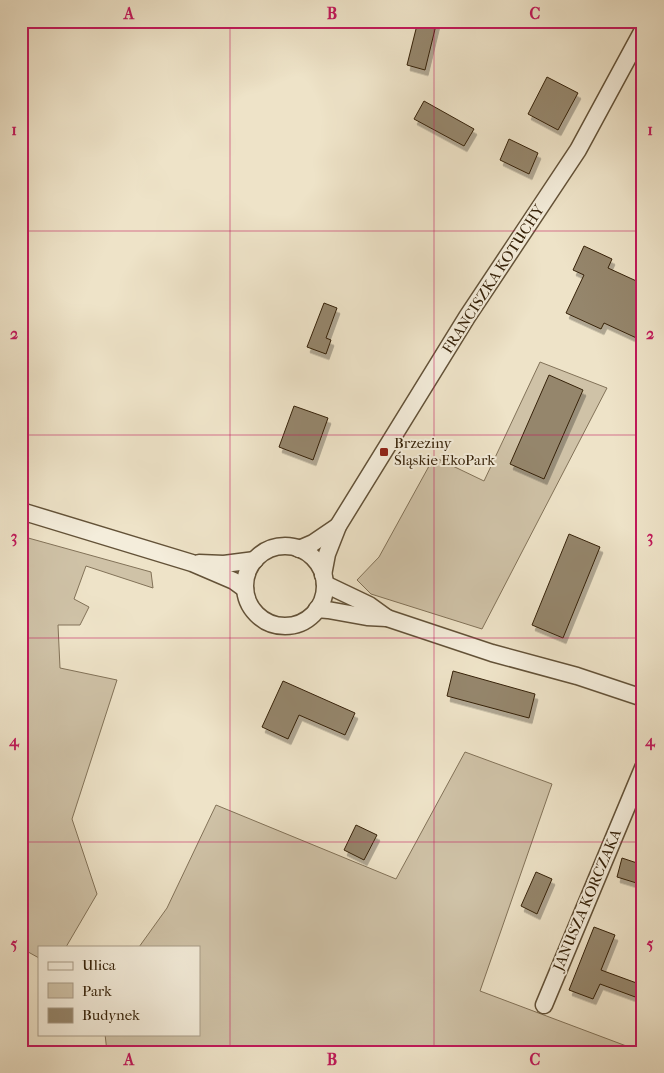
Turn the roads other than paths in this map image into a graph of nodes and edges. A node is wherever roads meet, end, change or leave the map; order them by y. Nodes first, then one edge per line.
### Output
1 (643, 30) edge
2 (21, 511) edge
3 (338, 526) junction
4 (299, 549) junction
5 (255, 560) junction
6 (192, 563) junction
7 (324, 579) junction
8 (245, 589) junction
9 (317, 610) junction
10 (387, 618) junction
11 (643, 698) edge
12 (643, 768) edge
13 (544, 1005) dead end

1 - 3 street, FRANCISZKA KOTUCHY
2 - 6 street
3 - 4 street, FRANCISZKA KOTUCHY
3 - 7 street, FRANCISZKA KOTUCHY
4 - 5 street
4 - 7 street
5 - 6 street
5 - 8 street
6 - 8 street
7 - 9 street
7 - 10 street
8 - 9 street
9 - 10 street
10 - 11 street
12 - 13 street, JANUSZA KORCZAKA

